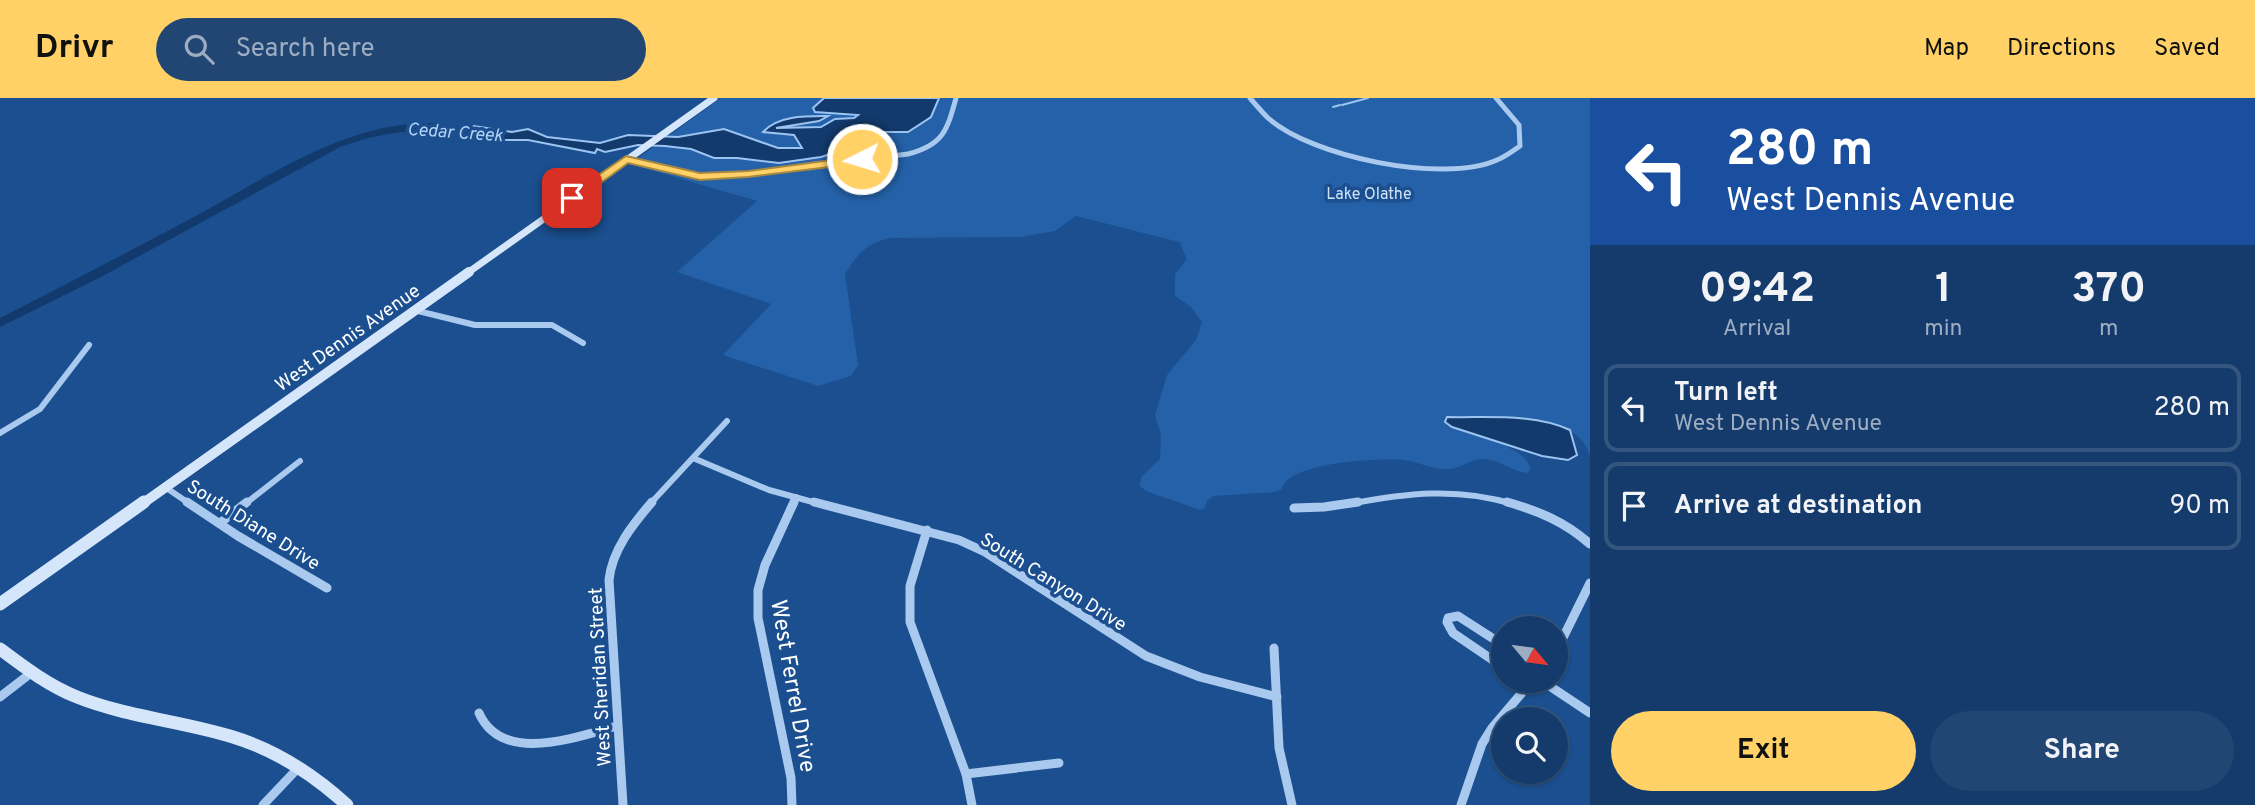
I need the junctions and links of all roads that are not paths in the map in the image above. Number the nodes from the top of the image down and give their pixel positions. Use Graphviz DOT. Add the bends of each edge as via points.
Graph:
graph roads {
  1 [pos="714,98"];
  2 [pos="956,98"];
  3 [pos="1251,98"];
  4 [pos="1496,98"];
  5 [pos="630,157"];
  6 [pos="414,310"];
  7 [pos="583,343"];
  8 [pos="89,345"];
  9 [pos="726,421"];
  10 [pos="0,433"];
  11 [pos="693,458"];
  12 [pos="300,461"];
  13 [pos="165,487"];
  14 [pos="796,497"];
  15 [pos="1294,508"];
  16 [pos="220,523"];
  17 [pos="928,530"];
  18 [pos="1590,544"];
  19 [pos="1590,583"];
  20 [pos="327,588"];
  21 [pos="0,604"];
  22 [pos="1568,628"];
  23 [pos="1491,637"];
  24 [pos="1274,648"];
  25 [pos="0,649"];
  26 [pos="1491,659"];
  27 [pos="31,673"];
  28 [pos="1520,693"];
  29 [pos="1560,693"];
  30 [pos="1277,696"];
  31 [pos="0,697"];
  32 [pos="479,713"];
  33 [pos="1590,713"];
  34 [pos="617,726"];
  35 [pos="1059,763"];
  36 [pos="299,766"];
  37 [pos="966,774"];
  38 [pos="263,805"];
  39 [pos="347,805"];
  40 [pos="623,805"];
  41 [pos="792,805"];
  42 [pos="972,805"];
  43 [pos="1292,805"];
  44 [pos="1461,805"];
  1 -- 5 [label="street, West Dennis Avenue"];
  2 -- 5 [label="street" via="939,142 894,156 714,178"];
  3 -- 4 [label="street" via="1270,120 1323,147 1385,163 1438,168 1490,162 1520,146 1517,122"];
  5 -- 6 [label="street, West Dennis Avenue"];
  6 -- 7 [label="street" via="475,325 552,325"];
  6 -- 13 [label="street, West Dennis Avenue"];
  8 -- 10 [label="street" via="40,409"];
  9 -- 11 [label="street, West Sheridan Street"];
  11 -- 14 [label="street, South Canyon Drive"];
  11 -- 34 [label="street, West Sheridan Street" via="639,519 613,561 609,602"];
  12 -- 16 [label="street"];
  13 -- 16 [label="street, South Diane Drive"];
  13 -- 21 [label="street, West Dennis Avenue"];
  14 -- 17 [label="street, South Canyon Drive"];
  14 -- 41 [label="street, West Ferrel Drive" via="758,590 758,618 791,778"];
  15 -- 18 [label="street" via="1336,507 1409,493 1468,494 1537,512 1581,533"];
  16 -- 20 [label="street, South Diane Drive"];
  17 -- 30 [label="street, South Canyon Drive" via="985,552 1146,656 1200,677"];
  17 -- 37 [label="street" via="910,586 910,622"];
  19 -- 22 [label="street"];
  23 -- 26 [label="street" via="1458,616 1448,618 1453,632"];
  24 -- 30 [label="street"];
  25 -- 27 [label="street"];
  27 -- 31 [label="street"];
  27 -- 36 [label="street" via="75,696 234,737"];
  28 -- 44 [label="street" via="1482,744"];
  29 -- 33 [label="street"];
  30 -- 43 [label="street" via="1283,773"];
  32 -- 34 [label="street" via="487,728 505,739 530,743"];
  34 -- 40 [label="street, West Sheridan Street"];
  35 -- 37 [label="street"];
  36 -- 38 [label="street"];
  36 -- 39 [label="street"];
  37 -- 42 [label="street"];
}
